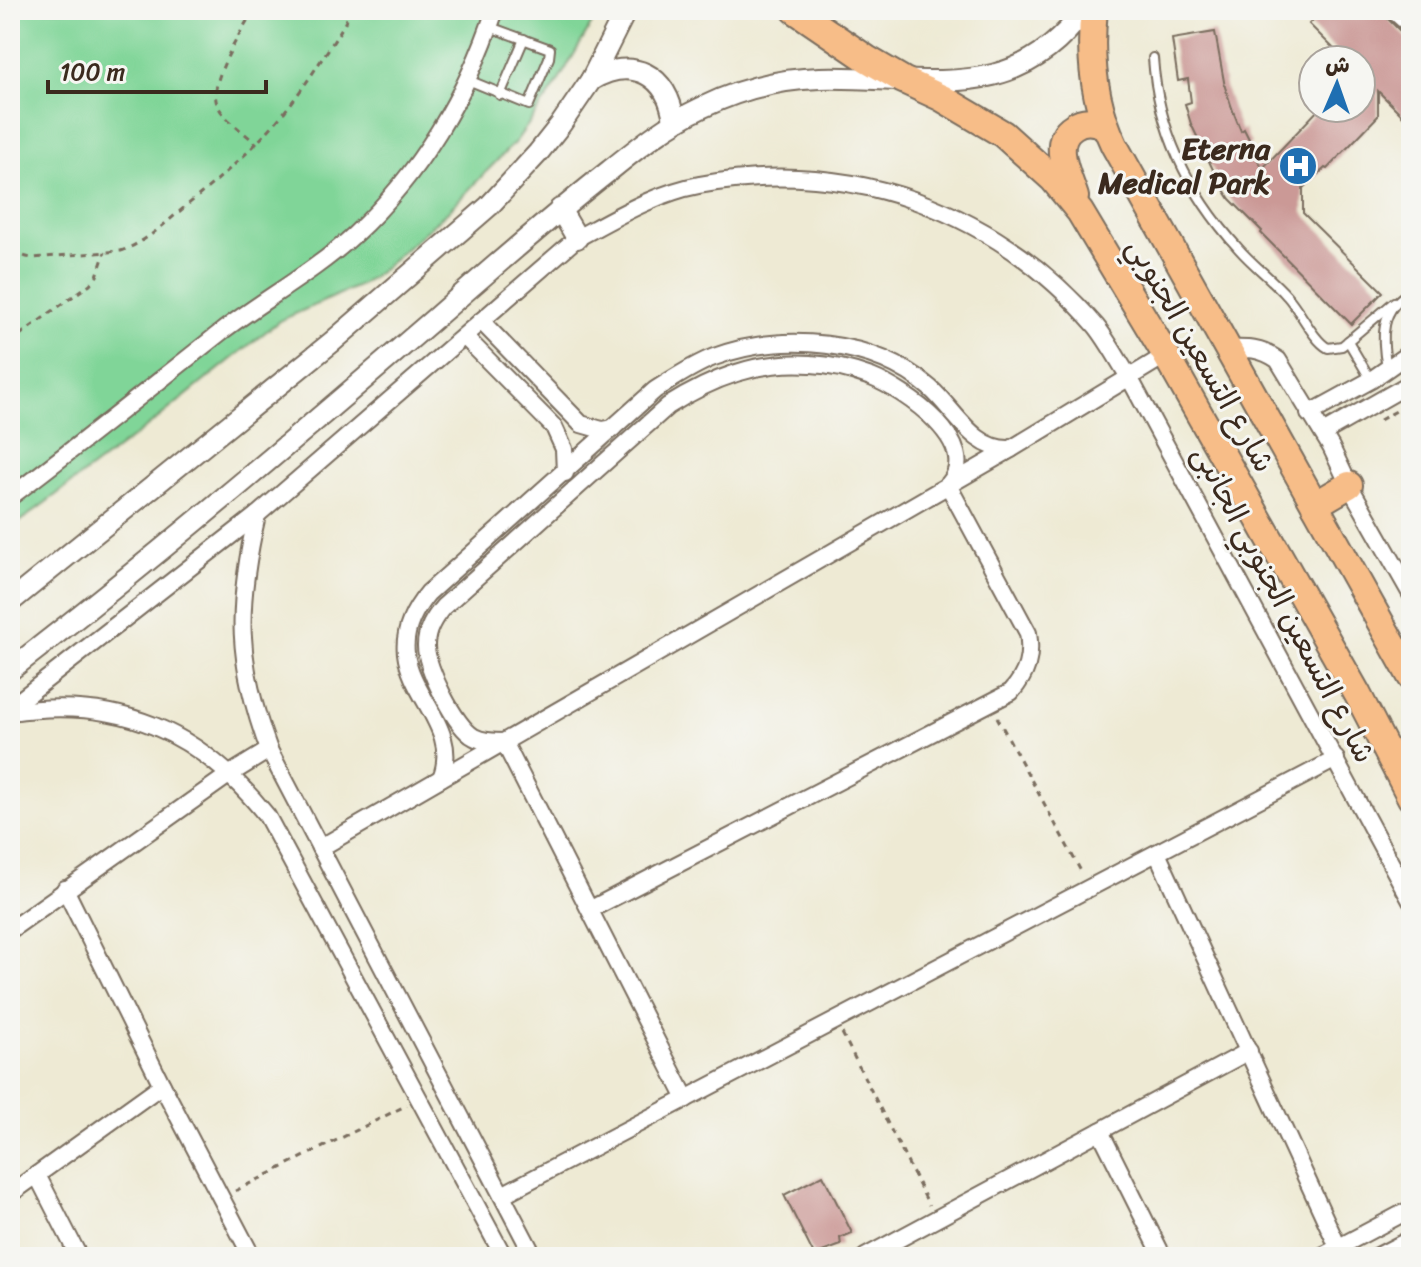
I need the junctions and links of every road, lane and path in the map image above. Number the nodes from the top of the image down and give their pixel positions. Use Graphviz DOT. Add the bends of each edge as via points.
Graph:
graph roads {
  1 [pos="253,10"];
  2 [pos="351,10"];
  3 [pos="495,10"];
  4 [pos="626,10"];
  5 [pos="795,10"];
  6 [pos="1084,10"];
  7 [pos="1094,10"];
  8 [pos="1393,10"];
  9 [pos="1411,26"];
  10 [pos="490,27"];
  11 [pos="524,39"];
  12 [pos="1153,58"];
  13 [pos="468,80"];
  14 [pos="591,80"];
  15 [pos="903,80"];
  16 [pos="500,95"];
  17 [pos="674,121"];
  18 [pos="1105,126"];
  19 [pos="258,145"];
  20 [pos="560,209"];
  21 [pos="1080,212"];
  22 [pos="10,238"];
  23 [pos="577,238"];
  24 [pos="105,252"];
  25 [pos="1411,292"];
  26 [pos="1394,302"];
  27 [pos="481,321"];
  28 [pos="465,337"];
  29 [pos="1348,341"];
  30 [pos="10,342"];
  31 [pos="1227,349"];
  32 [pos="1166,355"];
  33 [pos="1410,355"];
  34 [pos="1387,369"];
  35 [pos="1129,377"];
  36 [pos="1371,380"];
  37 [pos="1411,383"];
  38 [pos="1309,414"];
  39 [pos="613,428"];
  40 [pos="1323,433"];
  41 [pos="1011,449"];
  42 [pos="565,473"];
  43 [pos="948,485"];
  44 [pos="1349,485"];
  45 [pos="10,497"];
  46 [pos="1315,505"];
  47 [pos="257,515"];
  48 [pos="1411,594"];
  49 [pos="10,602"];
  50 [pos="10,670"];
  51 [pos="1411,677"];
  52 [pos="989,703"];
  53 [pos="10,710"];
  54 [pos="504,742"];
  55 [pos="269,750"];
  56 [pos="1336,759"];
  57 [pos="230,774"];
  58 [pos="441,778"];
  59 [pos="1411,798"];
  60 [pos="320,848"];
  61 [pos="1157,853"];
  62 [pos="1089,888"];
  63 [pos="65,889"];
  64 [pos="1411,901"];
  65 [pos="591,909"];
  66 [pos="10,930"];
  67 [pos="836,1020"];
  68 [pos="1249,1051"];
  69 [pos="162,1085"];
  70 [pos="419,1099"];
  71 [pos="686,1099"];
  72 [pos="466,1125"];
  73 [pos="1100,1131"];
  74 [pos="441,1138"];
  75 [pos="37,1175"];
  76 [pos="10,1194"];
  77 [pos="502,1195"];
  78 [pos="221,1198"];
  79 [pos="1411,1209"];
  80 [pos="936,1219"];
  81 [pos="1411,1239"];
  82 [pos="1338,1247"];
  83 [pos="1383,1256"];
  84 [pos="79,1257"];
  85 [pos="252,1257"];
  86 [pos="504,1257"];
  87 [pos="534,1257"];
  88 [pos="865,1257"];
  89 [pos="1163,1257"];
  90 [pos="1320,1257"];
  1 -- 19 [label="path" via="216,89 217,103 227,117"];
  2 -- 19 [label="path" via="288,110"];
  3 -- 10 [label="street"];
  4 -- 14 [label="street"];
  5 -- 15 [label="main road, شارع التسعين الجنوبي"];
  6 -- 15 [label="street" via="1054,45 1009,71 958,82"];
  7 -- 18 [label="main road, شارع التسعين الجنوبي" via="1093,55"];
  8 -- 9 [label="street"];
  10 -- 11 [label="lane"];
  10 -- 13 [label="street"];
  11 -- 16 [label="lane"];
  11 -- 16 [label="lane" via="551,50 530,104"];
  12 -- 29 [label="lane" via="1170,142 1210,214 1287,296 1320,343 1333,349"];
  13 -- 16 [label="lane"];
  13 -- 45 [label="street" via="419,160 355,234"];
  14 -- 17 [label="street" via="622,68 642,72 666,92"];
  14 -- 49 [label="street" via="538,153 471,222 332,342"];
  15 -- 17 [label="street" via="817,78 771,84 728,96"];
  15 -- 21 [label="main road, شارع التسعين الجنوبي" via="1003,134"];
  17 -- 20 [label="street"];
  18 -- 21 [label="main road" via="1090,121 1064,135 1062,157"];
  18 -- 31 [label="main road, شارع التسعين الجنوبي"];
  19 -- 24 [label="path" via="160,230 134,246"];
  20 -- 23 [label="street"];
  20 -- 50 [label="street" via="358,384"];
  21 -- 32 [label="main road, شارع التسعين الجنوبي"];
  22 -- 24 [label="path" via="22,256"];
  23 -- 27 [label="street, شارع التسعين الجنوبي الجانبى"];
  23 -- 35 [label="street, شارع التسعين الجنوبي الجانبى" via="632,208 697,186 771,176 845,181 918,199 985,231 1046,274 1097,328"];
  24 -- 30 [label="path" via="90,284"];
  25 -- 26 [label="lane"];
  26 -- 29 [label="lane"];
  26 -- 34 [label="lane" via="1384,337"];
  27 -- 28 [label="street, شارع التسعين الجنوبي الجانبى"];
  27 -- 39 [label="street" via="572,417 591,429"];
  28 -- 42 [label="street" via="554,427 564,449"];
  28 -- 47 [label="street, شارع التسعين الجنوبي الجانبى"];
  29 -- 36 [label="lane"];
  31 -- 38 [label="street" via="1256,348 1278,360"];
  31 -- 46 [label="main road, شارع التسعين الجنوبي"];
  32 -- 35 [label="street"];
  32 -- 59 [label="main road, شارع التسعين الجنوبي"];
  33 -- 34 [label="street"];
  34 -- 36 [label="street"];
  35 -- 41 [label="street"];
  35 -- 56 [label="street, شارع التسعين الجنوبي الجانبى"];
  36 -- 38 [label="street"];
  37 -- 40 [label="street"];
  38 -- 40 [label="street"];
  39 -- 41 [label="street" via="655,390 714,357 757,346 814,343 879,358 910,373 981,442"];
  39 -- 42 [label="street"];
  40 -- 44 [label="street"];
  41 -- 43 [label="street"];
  42 -- 58 [label="street" via="428,593 409,624 407,662 445,740"];
  43 -- 52 [label="street" via="1028,633 1026,671 1011,692"];
  43 -- 54 [label="street"];
  43 -- 54 [label="street" via="959,463 955,447 916,403 872,378 842,368 781,364 736,372 693,390 668,406 434,618 427,657 456,718 476,738"];
  44 -- 46 [label="main road"];
  44 -- 48 [label="street"];
  46 -- 51 [label="main road, شارع التسعين الجنوبي"];
  47 -- 53 [label="street, شارع التسعين الجنوبي الجانبى"];
  47 -- 55 [label="street" via="241,599 241,635 253,707"];
  52 -- 62 [label="path"];
  52 -- 65 [label="street"];
  53 -- 57 [label="street" via="68,707 131,717 190,742"];
  54 -- 58 [label="street"];
  54 -- 65 [label="street"];
  55 -- 57 [label="street"];
  55 -- 60 [label="street"];
  56 -- 61 [label="street"];
  56 -- 64 [label="street, شارع التسعين الجنوبي الجانبى"];
  57 -- 63 [label="street"];
  57 -- 70 [label="street" via="267,816"];
  58 -- 60 [label="street"];
  60 -- 72 [label="street"];
  61 -- 62 [label="street"];
  61 -- 68 [label="street"];
  62 -- 67 [label="street"];
  63 -- 66 [label="street"];
  63 -- 69 [label="street"];
  65 -- 71 [label="street"];
  67 -- 71 [label="street"];
  67 -- 80 [label="path"];
  68 -- 73 [label="street"];
  68 -- 82 [label="street"];
  69 -- 75 [label="street"];
  69 -- 78 [label="street"];
  70 -- 74 [label="street"];
  70 -- 78 [label="path"];
  71 -- 77 [label="street"];
  72 -- 74 [label="street"];
  72 -- 77 [label="street"];
  73 -- 80 [label="street"];
  73 -- 89 [label="street"];
  74 -- 86 [label="street"];
  75 -- 76 [label="street"];
  75 -- 84 [label="street"];
  77 -- 87 [label="street"];
  78 -- 85 [label="street"];
  79 -- 82 [label="street"];
  80 -- 88 [label="street"];
  81 -- 83 [label="street"];
  82 -- 90 [label="street"];
}
